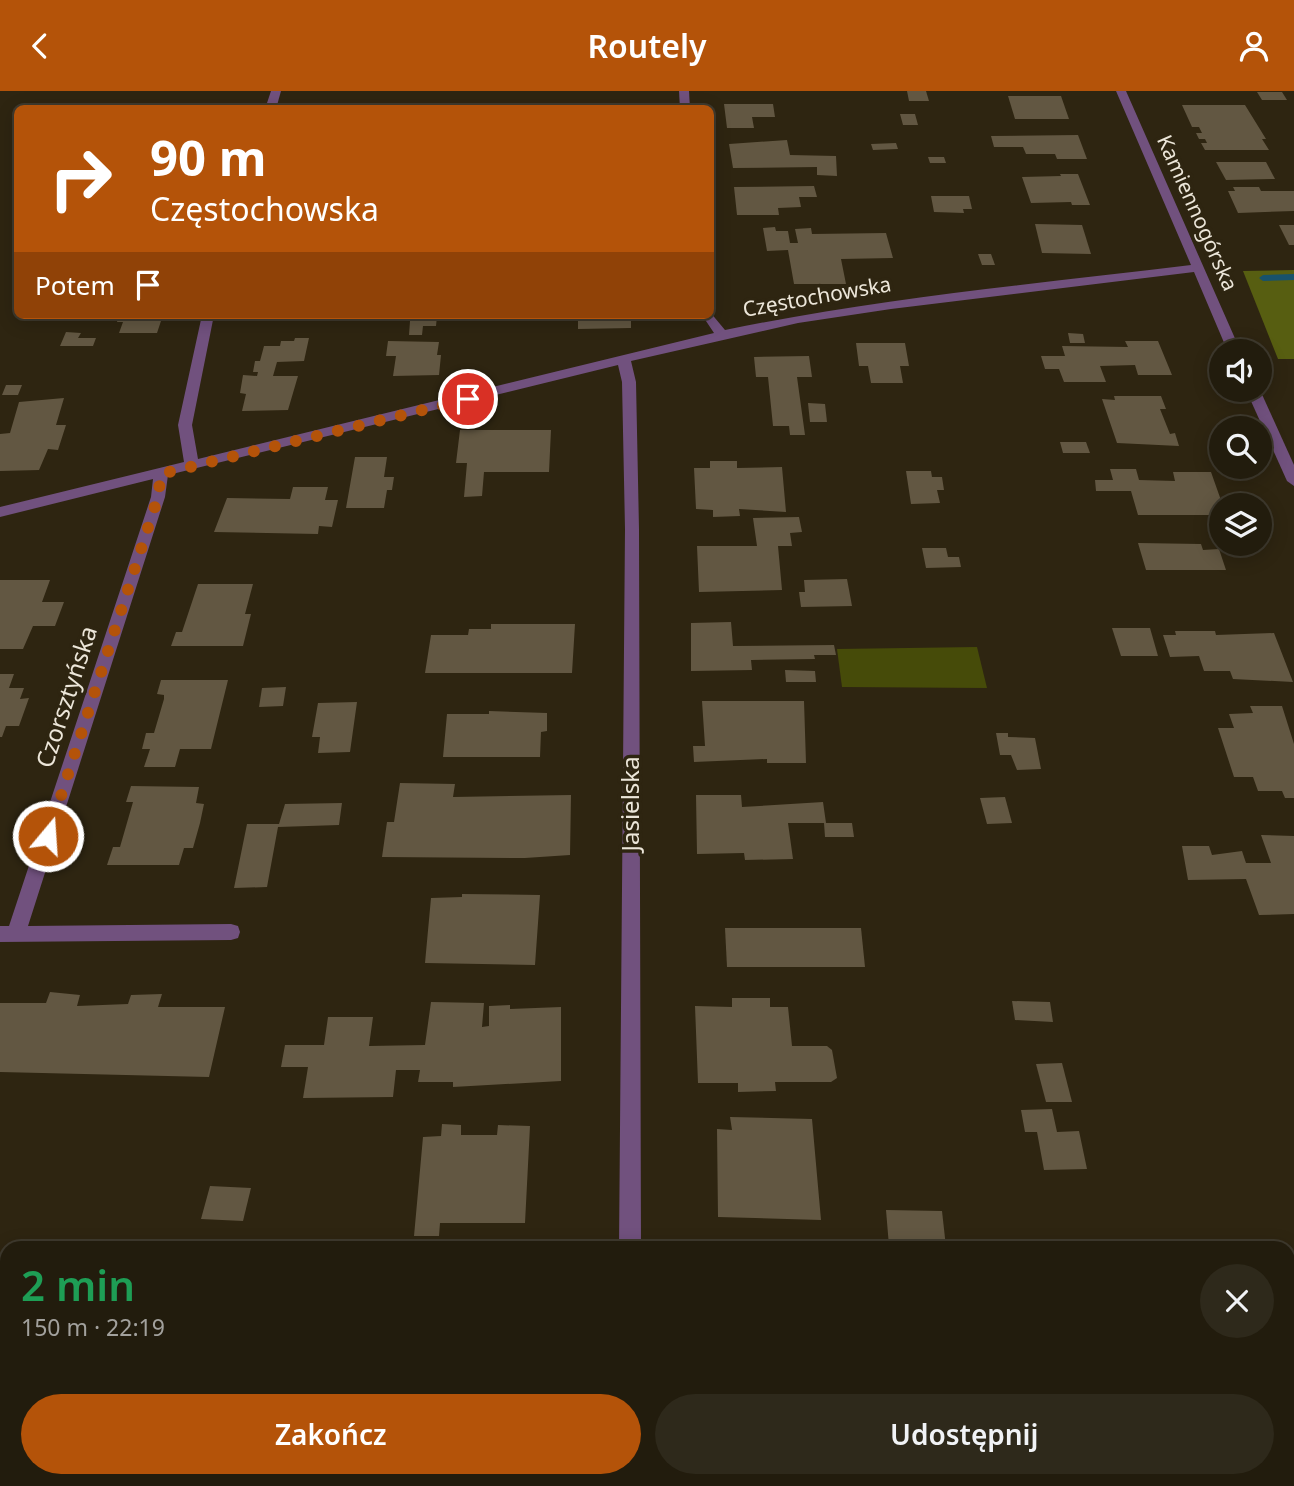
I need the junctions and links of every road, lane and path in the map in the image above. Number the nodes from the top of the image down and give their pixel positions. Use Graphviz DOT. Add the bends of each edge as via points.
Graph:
graph roads {
  1 [pos="1121,91"];
  2 [pos="1199,268"];
  3 [pos="207,319"];
  4 [pos="711,319"];
  5 [pos="722,335"];
  6 [pos="1229,339"];
  7 [pos="624,361"];
  8 [pos="1258,402"];
  9 [pos="192,466"];
  10 [pos="161,474"];
  11 [pos="1294,481"];
  12 [pos="0,512"];
  13 [pos="231,932"];
  14 [pos="8,934"];
  15 [pos="630,1241"];
  1 -- 2 [label="street, Kamiennogórska"];
  2 -- 5 [label="street, Częstochowska" via="891,305"];
  2 -- 6 [label="street, Kamiennogórska"];
  3 -- 9 [label="street" via="185,425"];
  4 -- 5 [label="street"];
  5 -- 7 [label="street, Częstochowska"];
  7 -- 9 [label="street, Częstochowska"];
  7 -- 15 [label="street, Jasielska" via="629,382 632,529"];
  8 -- 11 [label="street"];
  9 -- 10 [label="street, Częstochowska"];
  10 -- 12 [label="street, Częstochowska"];
  10 -- 14 [label="street, Czorsztyńska" via="158,497"];
  13 -- 14 [label="street, Czorsztyńska"];
}
